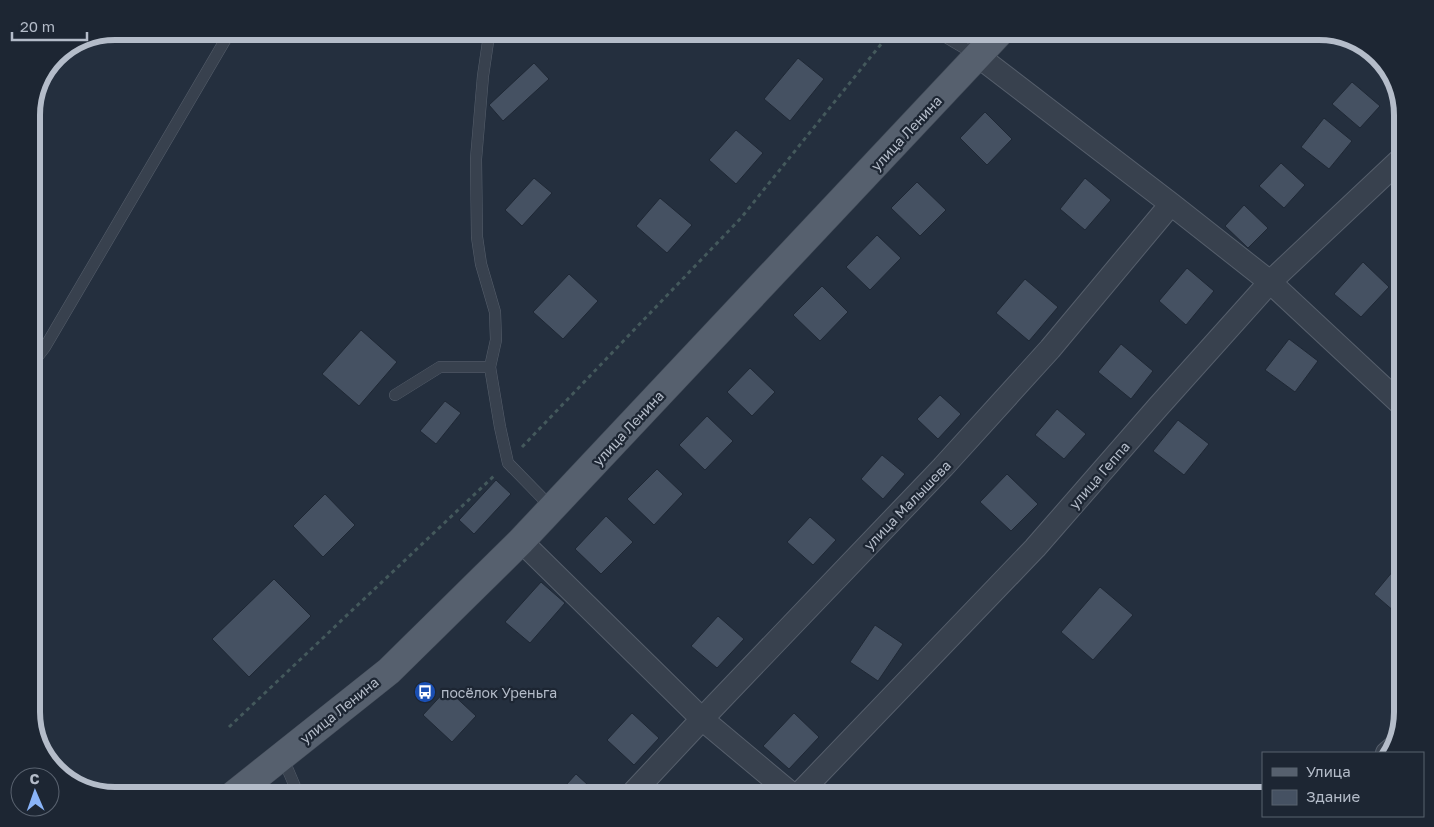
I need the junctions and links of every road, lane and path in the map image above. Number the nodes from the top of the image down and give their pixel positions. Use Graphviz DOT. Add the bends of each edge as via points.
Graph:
graph roads {
  1 [pos="225,40"];
  2 [pos="488,40"];
  3 [pos="884,40"];
  4 [pos="951,40"];
  5 [pos="993,40"];
  6 [pos="978,56"];
  7 [pos="1394,165"];
  8 [pos="1171,204"];
  9 [pos="1270,282"];
  10 [pos="40,353"];
  11 [pos="490,367"];
  12 [pos="395,395"];
  13 [pos="1394,398"];
  14 [pos="508,463"];
  15 [pos="552,508"];
  16 [pos="521,541"];
  17 [pos="702,719"];
  18 [pos="229,727"];
  19 [pos="282,756"];
  20 [pos="243,787"];
  21 [pos="295,787"];
  22 [pos="638,787"];
  23 [pos="783,787"];
  24 [pos="806,787"];
  1 -- 10 [label="lane"];
  2 -- 11 [label="lane" via="476,159 481,264 495,312 496,340"];
  3 -- 14 [label="path" via="741,218"];
  4 -- 6 [label="lane"];
  5 -- 6 [label="main road, улица Ленина"];
  6 -- 8 [label="street"];
  6 -- 15 [label="main road, улица Ленина"];
  7 -- 9 [label="street, улица Геппа"];
  8 -- 9 [label="street"];
  8 -- 17 [label="street, улица Малышева" via="1050,348 943,467"];
  9 -- 13 [label="street"];
  9 -- 24 [label="street, улица Геппа" via="1035,548"];
  11 -- 12 [label="lane" via="440,367"];
  11 -- 14 [label="lane"];
  14 -- 15 [label="lane"];
  14 -- 18 [label="path"];
  15 -- 16 [label="main road, улица Ленина"];
  16 -- 17 [label="street"];
  16 -- 19 [label="main road, улица Ленина" via="389,671"];
  17 -- 22 [label="street, улица Малышева"];
  17 -- 23 [label="street"];
  19 -- 20 [label="main road, улица Ленина"];
  19 -- 21 [label="lane"];
}
